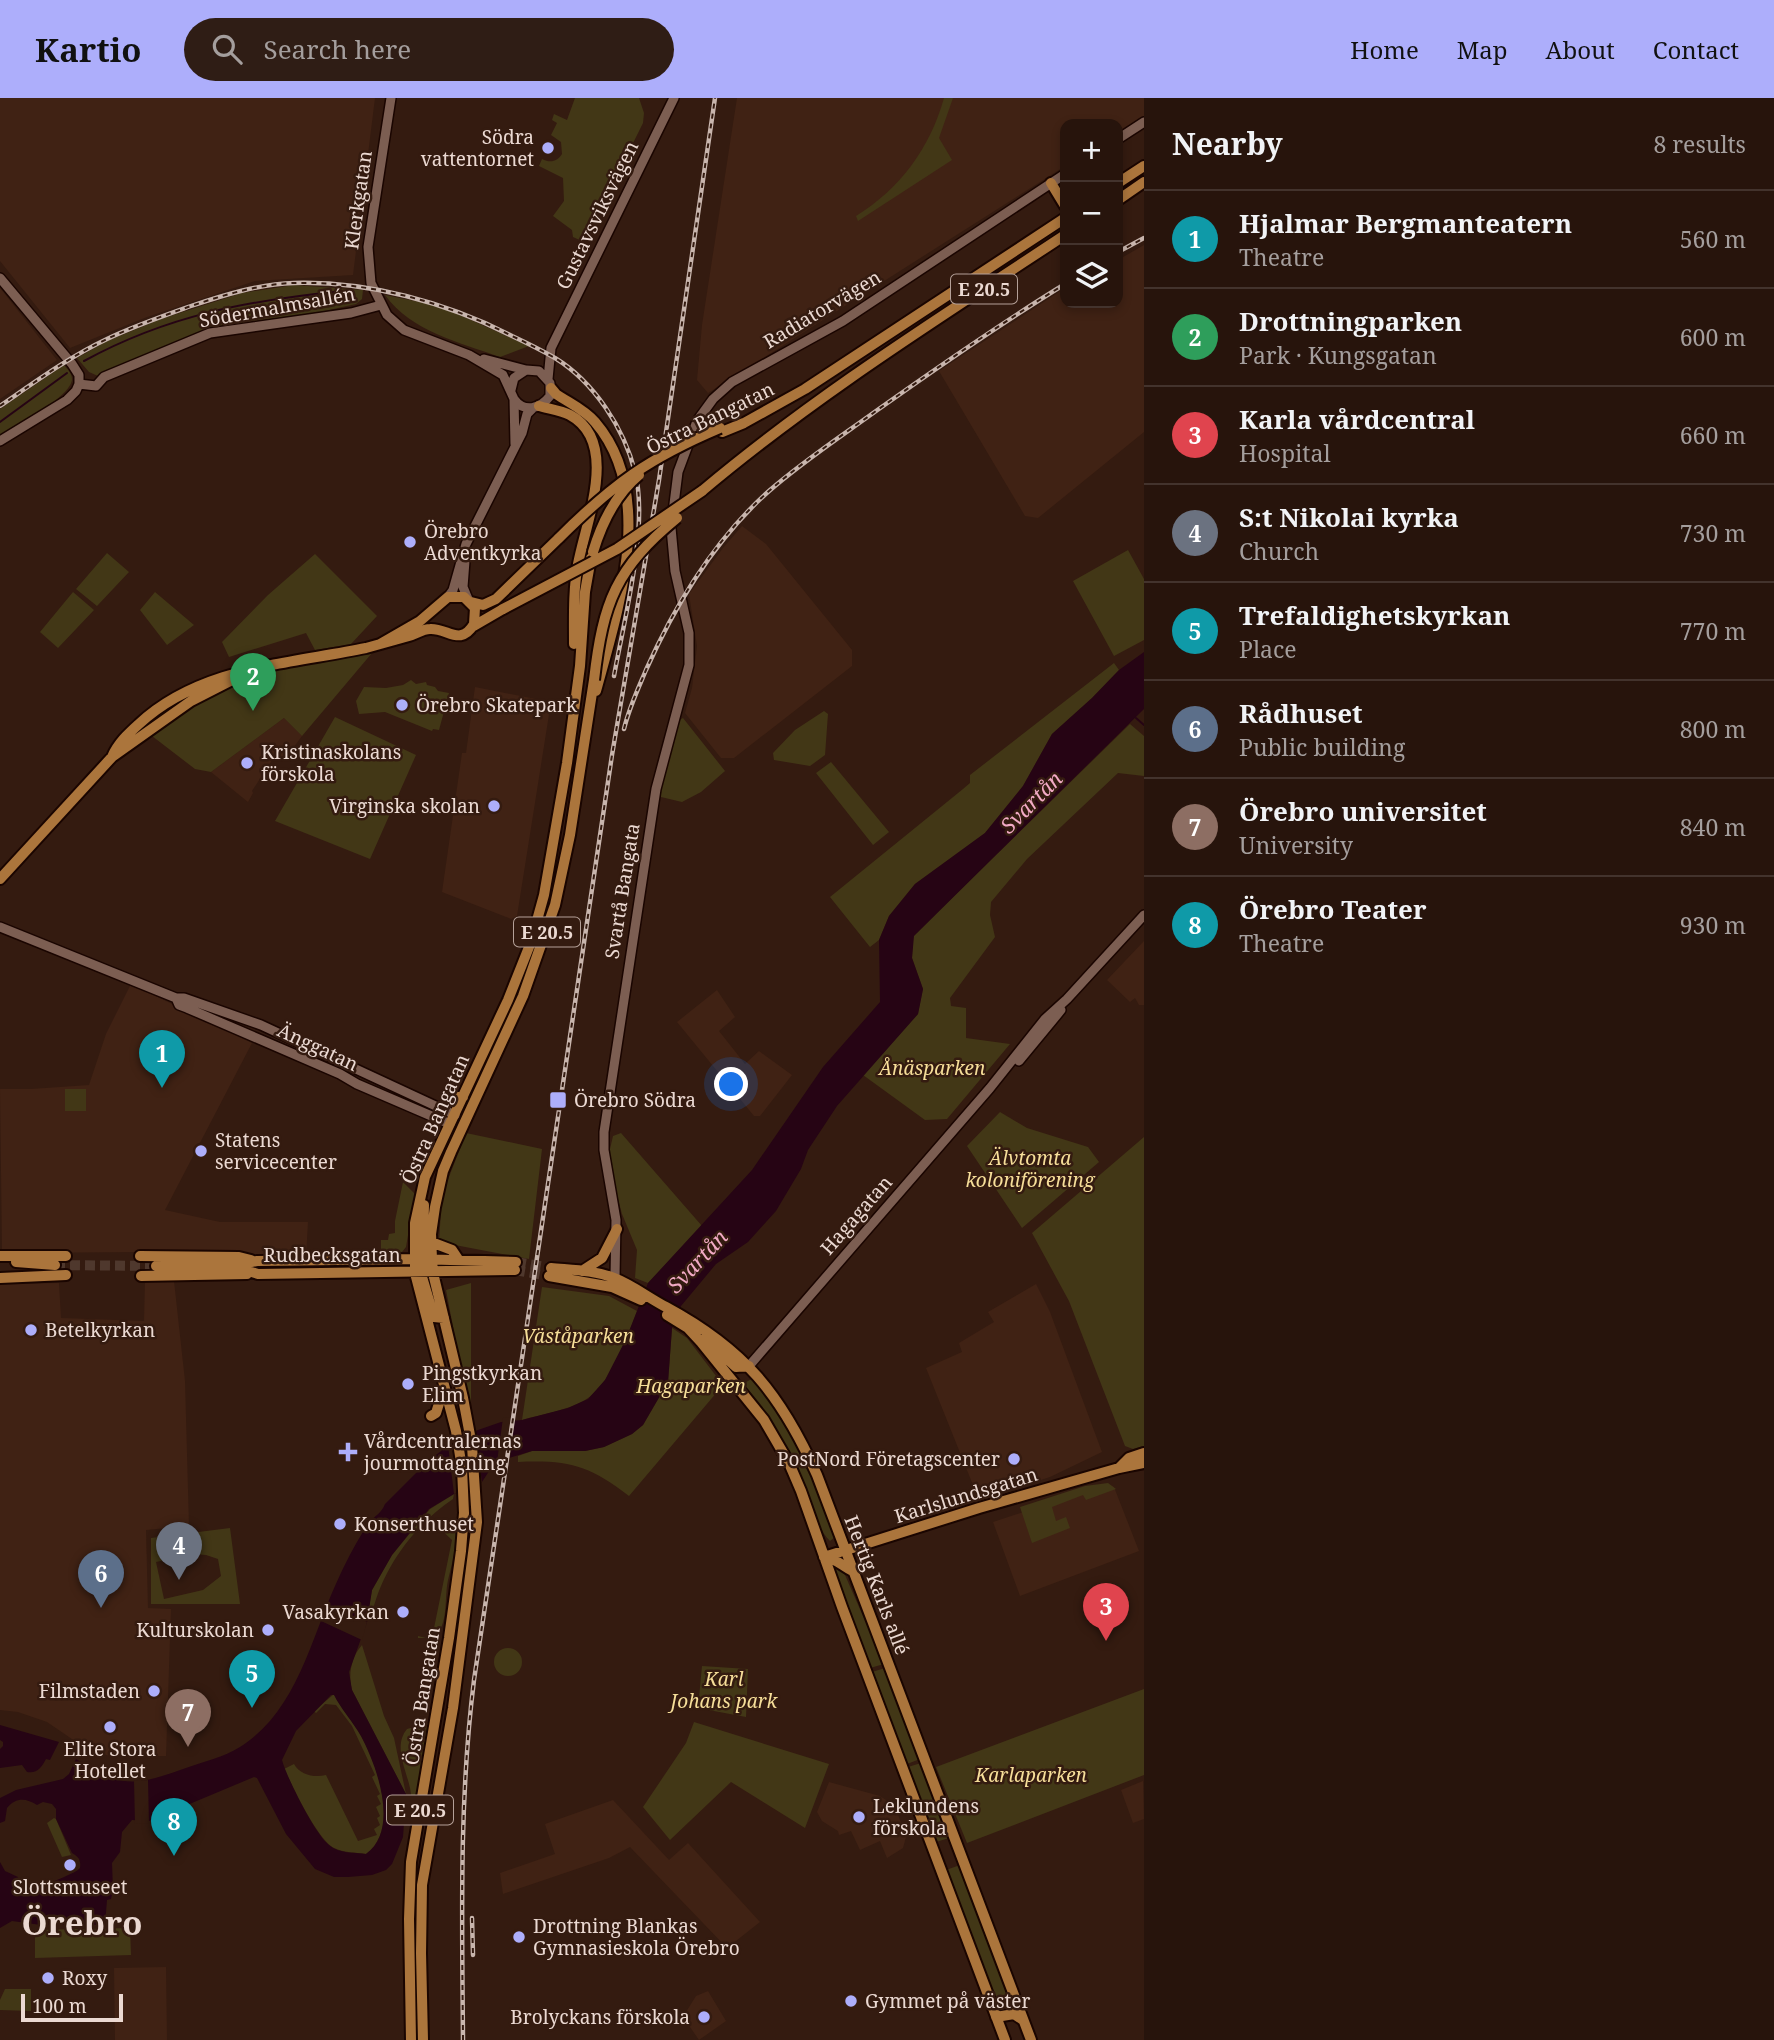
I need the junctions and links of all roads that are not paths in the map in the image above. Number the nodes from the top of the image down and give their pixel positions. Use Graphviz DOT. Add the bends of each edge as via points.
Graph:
graph roads {
  1 [pos="391,98"];
  2 [pos="674,98"];
  3 [pos="1144,122"];
  4 [pos="1123,136"];
  5 [pos="1144,166"];
  6 [pos="1060,177"];
  7 [pos="1120,182"];
  8 [pos="1144,182"];
  9 [pos="1051,183"];
  10 [pos="1060,197"];
  11 [pos="1123,197"];
  12 [pos="1060,221"];
  13 [pos="1060,238"];
  14 [pos="0,278"];
  15 [pos="381,305"];
  16 [pos="551,348"];
  17 [pos="468,355"];
  18 [pos="528,370"];
  19 [pos="79,384"];
  20 [pos="550,384"];
  21 [pos="512,396"];
  22 [pos="536,407"];
  23 [pos="721,430"];
  24 [pos="0,441"];
  25 [pos="515,444"];
  26 [pos="702,491"];
  27 [pos="671,528"];
  28 [pos="461,572"];
  29 [pos="451,593"];
  30 [pos="467,598"];
  31 [pos="439,605"];
  32 [pos="472,627"];
  33 [pos="444,632"];
  34 [pos="380,644"];
  35 [pos="576,686"];
  36 [pos="585,730"];
  37 [pos="0,879"];
  38 [pos="1144,915"];
  39 [pos="0,927"];
  40 [pos="176,998"];
  41 [pos="463,1097"];
  42 [pos="441,1108"];
  43 [pos="452,1120"];
  44 [pos="463,1126"];
  45 [pos="617,1228"];
  46 [pos="431,1242"];
  47 [pos="0,1256"];
  48 [pos="66,1256"];
  49 [pos="140,1256"];
  50 [pos="458,1259"];
  51 [pos="257,1261"];
  52 [pos="310,1261"];
  53 [pos="491,1261"];
  54 [pos="0,1263"];
  55 [pos="43,1265"];
  56 [pos="55,1265"];
  57 [pos="423,1265"];
  58 [pos="156,1266"];
  59 [pos="231,1266"];
  60 [pos="582,1271"];
  61 [pos="0,1272"];
  62 [pos="452,1272"];
  63 [pos="258,1274"];
  64 [pos="311,1274"];
  65 [pos="368,1274"];
  66 [pos="66,1275"];
  67 [pos="141,1276"];
  68 [pos="0,1278"];
  69 [pos="611,1282"];
  70 [pos="418,1290"];
  71 [pos="678,1317"];
  72 [pos="444,1318"];
  73 [pos="696,1336"];
  74 [pos="749,1366"];
  75 [pos="734,1382"];
  76 [pos="446,1392"];
  77 [pos="466,1413"];
  78 [pos="431,1416"];
  79 [pos="453,1416"];
  80 [pos="1144,1453"];
  81 [pos="1144,1463"];
  82 [pos="1119,1468"];
  83 [pos="818,1542"];
  84 [pos="845,1550"];
  85 [pos="824,1557"];
  86 [pos="853,1571"];
  87 [pos="447,1650"];
  88 [pos="460,1653"];
  89 [pos="415,1966"];
  90 [pos="996,2017"];
  91 [pos="1023,2020"];
  92 [pos="411,2040"];
  93 [pos="423,2040"];
  94 [pos="1005,2040"];
  95 [pos="1031,2040"];
  1 -- 15 [label="street, Klerkgatan" via="367,259"];
  2 -- 16 [label="street, Gustavsviksvägen"];
  3 -- 4 [label="street"];
  5 -- 7 [label="main road"];
  6 -- 9 [label="street, Radiatorvägen"];
  8 -- 11 [label="main road"];
  9 -- 10 [label="main road"];
  9 -- 27 [label="street, Radiatorvägen" via="858,311 722,390 697,421 684,452"];
  12 -- 23 [label="main road, Östra Bangatan / E 20.5" via="818,381"];
  13 -- 26 [label="main road, E 20.5" via="827,393"];
  14 -- 19 [label="street" via="72,364"];
  15 -- 17 [label="street, Södermalmsallén" via="404,330"];
  15 -- 19 [label="street, Södermalmsallén" via="210,333 104,377 96,386"];
  16 -- 18 [label="street, Gustavsviksvägen"];
  16 -- 20 [label="street, Gustavsviksvägen"];
  17 -- 18 [label="street, Södermalmsallén"];
  17 -- 21 [label="street, Södermalmsallén" via="501,374"];
  18 -- 20 [label="street" via="540,371"];
  18 -- 21 [label="street" via="514,378"];
  19 -- 24 [label="street, Södermalmsallén" via="67,400"];
  20 -- 22 [label="street" via="550,396"];
  20 -- 36 [label="main road, E 20.5" via="556,394 593,419 605,435 626,497 628,537 622,588"];
  21 -- 22 [label="street" via="523,407"];
  21 -- 25 [label="street"];
  22 -- 25 [label="street" via="527,414"];
  22 -- 35 [label="main road, E 20.5" via="561,411 577,420 595,445 597,457 576,582"];
  23 -- 30 [label="main road, bridge" via="664,453 633,472 496,599 482,605"];
  23 -- 35 [label="main road, Östra Bangatan / E 20.5, bridge" via="637,477 610,509 593,552 585,592"];
  25 -- 28 [label="street" via="469,539"];
  26 -- 32 [label="main road, bridge" via="617,549"];
  26 -- 36 [label="main road, Östra Bangatan / E 20.5, bridge" via="634,558 620,578 604,616"];
  27 -- 45 [label="street, Svartå Bangata" via="689,633 689,666 656,789 611,1082 604,1150"];
  28 -- 29 [label="street"];
  28 -- 30 [label="street"];
  29 -- 30 [label="main road"];
  29 -- 31 [label="main road"];
  30 -- 32 [label="main road" via="476,616"];
  31 -- 33 [label="main road" via="437,621"];
  31 -- 34 [label="main road"];
  32 -- 33 [label="main road" via="459,635"];
  33 -- 34 [label="main road" via="429,629"];
  34 -- 37 [label="main road" via="252,671 191,701 112,757"];
  35 -- 41 [label="main road, Östra Bangatan / E 20.5" via="562,800 537,918 508,1000"];
  36 -- 44 [label="main road, Östra Bangatan / E 20.5" via="568,846 548,928 514,1018"];
  38 -- 74 [label="street, Hagagatan" via="1045,1019"];
  39 -- 40 [label="street, Änggatan"];
  40 -- 42 [label="street, Änggatan" via="261,1025"];
  40 -- 43 [label="street, Änggatan" via="187,1008 357,1084"];
  41 -- 42 [label="main road"];
  41 -- 43 [label="main road, Östra Bangatan / E 20.5"];
  42 -- 43 [label="street, Änggatan"];
  43 -- 44 [label="main road"];
  43 -- 57 [label="main road, Östra Bangatan / E 20.5" via="421,1193 415,1223"];
  44 -- 46 [label="main road, Östra Bangatan / E 20.5" via="439,1186"];
  45 -- 60 [label="main road" via="603,1258"];
  45 -- 69 [label="street, Svartå Bangata"];
  46 -- 50 [label="main road" via="452,1250"];
  46 -- 57 [label="main road, Östra Bangatan / E 20.5"];
  47 -- 48 [label="main road"];
  49 -- 51 [label="main road"];
  50 -- 53 [label="main road"];
  50 -- 57 [label="main road"];
  51 -- 52 [label="main road, Rudbecksgatan"];
  51 -- 59 [label="main road, Rudbecksgatan"];
  52 -- 57 [label="main road, Rudbecksgatan"];
  52 -- 64 [label="main road"];
  53 -- 57 [label="main road"];
  53 -- 62 [label="main road" via="516,1266"];
  54 -- 55 [label="main road"];
  55 -- 56 [label="main road"];
  55 -- 61 [label="main road"];
  57 -- 62 [label="main road"];
  57 -- 65 [label="main road" via="373,1267"];
  57 -- 70 [label="main road, Östra Bangatan / E 20.5"];
  57 -- 72 [label="main road, Östra Bangatan / E 20.5"];
  58 -- 59 [label="main road, Rudbecksgatan"];
  59 -- 63 [label="main road, Rudbecksgatan"];
  60 -- 69 [label="main road, Hertig Karls allé"];
  60 -- 69 [label="main road, Hertig Karls allé" via="550,1272"];
  62 -- 72 [label="main road" via="442,1287"];
  63 -- 64 [label="main road, Rudbecksgatan"];
  63 -- 67 [label="main road"];
  64 -- 65 [label="main road, Rudbecksgatan"];
  65 -- 70 [label="main road" via="407,1282"];
  66 -- 68 [label="main road"];
  69 -- 71 [label="main road, Hertig Karls allé"];
  70 -- 76 [label="main road, Östra Bangatan / E 20.5"];
  71 -- 73 [label="main road, Hertig Karls allé"];
  71 -- 74 [label="main road, Hertig Karls allé" via="717,1338"];
  72 -- 77 [label="main road, Östra Bangatan / E 20.5"];
  73 -- 74 [label="main road" via="734,1366"];
  73 -- 75 [label="main road, Hertig Karls allé"];
  74 -- 75 [label="main road"];
  74 -- 84 [label="main road, Hertig Karls allé" via="804,1446"];
  75 -- 83 [label="main road, Hertig Karls allé" via="765,1420 789,1463"];
  76 -- 77 [label="main road"];
  76 -- 78 [label="main road"];
  76 -- 79 [label="main road, Östra Bangatan / E 20.5"];
  77 -- 79 [label="main road"];
  77 -- 88 [label="main road, Östra Bangatan / E 20.5" via="476,1485 476,1539"];
  79 -- 87 [label="main road, Östra Bangatan / E 20.5" via="464,1490"];
  80 -- 82 [label="main road, Karlslundsgatan"];
  81 -- 82 [label="main road, Karlslundsgatan"];
  82 -- 84 [label="main road, Karlslundsgatan"];
  83 -- 84 [label="main road"];
  83 -- 85 [label="main road, Hertig Karls allé"];
  84 -- 85 [label="main road, Karlslundsgatan"];
  84 -- 86 [label="main road, Hertig Karls allé"];
  85 -- 86 [label="main road"];
  85 -- 90 [label="main road, Hertig Karls allé"];
  86 -- 91 [label="main road, Hertig Karls allé"];
  87 -- 88 [label="main road"];
  87 -- 89 [label="main road, Östra Bangatan / E 20.5" via="411,1862"];
  88 -- 89 [label="main road, Östra Bangatan / E 20.5" via="424,1864"];
  89 -- 92 [label="main road, Östra Bangatan / E 20.5"];
  89 -- 93 [label="main road, Östra Bangatan / E 20.5"];
  90 -- 91 [label="main road" via="1014,2014"];
  90 -- 94 [label="main road, Hertig Karls allé"];
  91 -- 95 [label="main road, Hertig Karls allé"];
}
